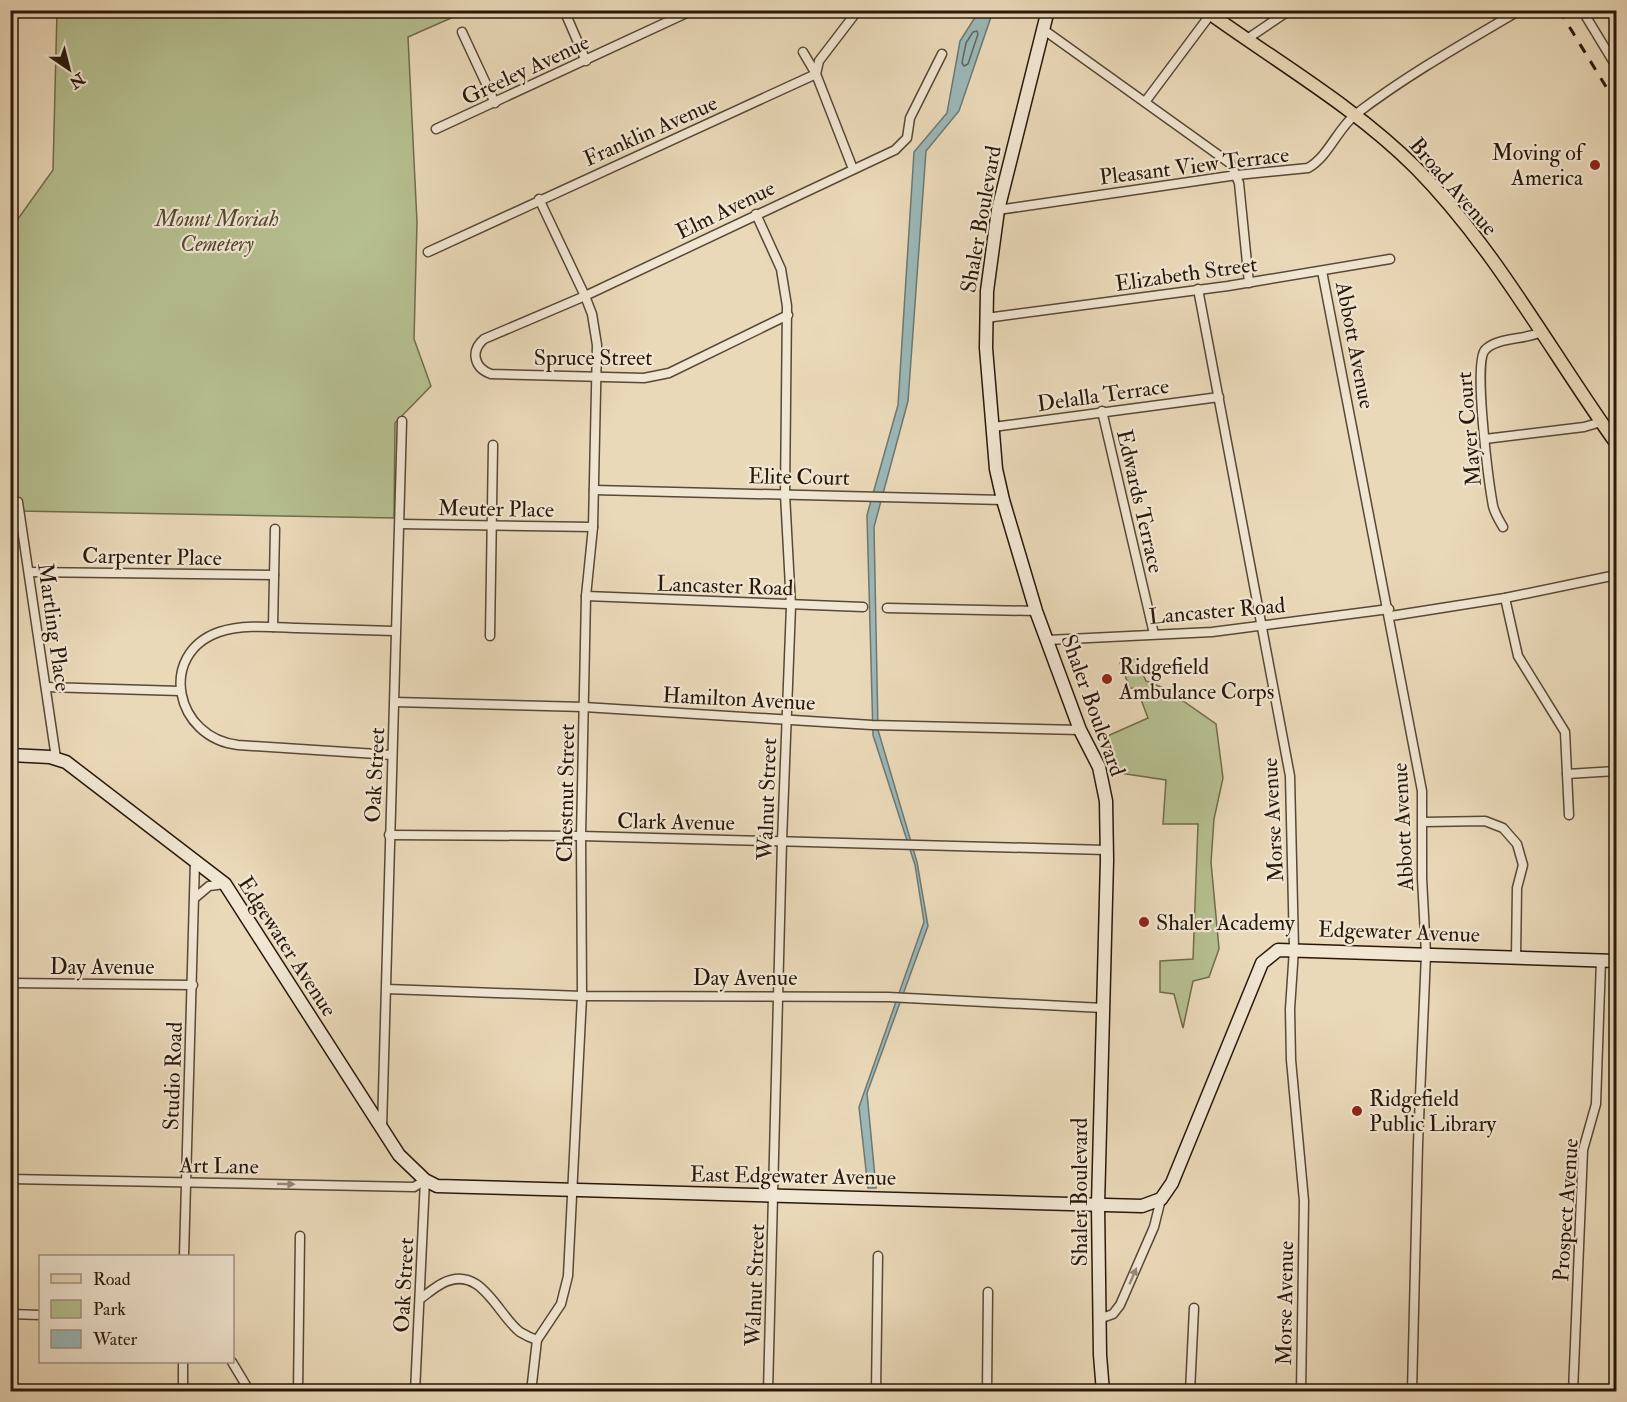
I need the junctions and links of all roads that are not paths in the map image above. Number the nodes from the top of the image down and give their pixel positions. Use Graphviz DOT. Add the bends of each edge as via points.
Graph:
graph roads {
  1 [pos="564,10"];
  2 [pos="693,10"];
  3 [pos="858,10"];
  4 [pos="1048,10"];
  5 [pos="1290,10"];
  6 [pos="1520,10"];
  7 [pos="1582,10"];
  8 [pos="1208,13"];
  9 [pos="674,15"];
  10 [pos="1044,30"];
  11 [pos="462,32"];
  12 [pos="1247,39"];
  13 [pos="803,52"];
  14 [pos="942,54"];
  15 [pos="586,61"];
  16 [pos="1617,66"];
  17 [pos="816,74"];
  18 [pos="1145,102"];
  19 [pos="495,103"];
  20 [pos="1354,116"];
  21 [pos="436,129"];
  22 [pos="853,169"];
  23 [pos="1238,175"];
  24 [pos="539,199"];
  25 [pos="998,210"];
  26 [pos="756,214"];
  27 [pos="428,252"];
  28 [pos="1390,259"];
  29 [pos="1322,271"];
  30 [pos="1249,283"];
  31 [pos="1198,290"];
  32 [pos="585,296"];
  33 [pos="788,315"];
  34 [pos="986,318"];
  35 [pos="1541,332"];
  36 [pos="476,350"];
  37 [pos="597,377"];
  38 [pos="1219,396"];
  39 [pos="1102,411"];
  40 [pos="402,421"];
  41 [pos="1601,422"];
  42 [pos="993,427"];
  43 [pos="1485,439"];
  44 [pos="1617,443"];
  45 [pos="493,445"];
  46 [pos="594,490"];
  47 [pos="785,494"];
  48 [pos="1003,500"];
  49 [pos="18,502"];
  50 [pos="400,524"];
  51 [pos="491,527"];
  52 [pos="593,527"];
  53 [pos="1503,527"];
  54 [pos="275,529"];
  55 [pos="29,572"];
  56 [pos="274,575"];
  57 [pos="1617,575"];
  58 [pos="586,597"];
  59 [pos="1506,598"];
  60 [pos="791,606"];
  61 [pos="863,607"];
  62 [pos="887,608"];
  63 [pos="1036,611"];
  64 [pos="1390,613"];
  65 [pos="1263,626"];
  66 [pos="273,627"];
  67 [pos="394,631"];
  68 [pos="1154,634"];
  69 [pos="490,636"];
  70 [pos="1048,640"];
  71 [pos="46,687"];
  72 [pos="180,691"];
  73 [pos="395,702"];
  74 [pos="584,707"];
  75 [pos="787,718"];
  76 [pos="1080,730"];
  77 [pos="10,755"];
  78 [pos="392,755"];
  79 [pos="56,758"];
  80 [pos="1617,771"];
  81 [pos="1567,774"];
  82 [pos="1569,815"];
  83 [pos="1424,822"];
  84 [pos="389,835"];
  85 [pos="581,836"];
  86 [pos="782,841"];
  87 [pos="1106,850"];
  88 [pos="195,859"];
  89 [pos="225,884"];
  90 [pos="196,897"];
  91 [pos="1294,949"];
  92 [pos="1426,954"];
  93 [pos="1516,957"];
  94 [pos="1601,960"];
  95 [pos="1617,961"];
  96 [pos="10,983"];
  97 [pos="193,985"];
  98 [pos="387,990"];
  99 [pos="778,995"];
  100 [pos="582,996"];
  101 [pos="1103,1008"];
  102 [pos="381,1130"];
  103 [pos="10,1179"];
  104 [pos="425,1180"];
  105 [pos="186,1182"];
  106 [pos="571,1191"];
  107 [pos="774,1197"];
  108 [pos="1161,1199"];
  109 [pos="1098,1205"];
  110 [pos="300,1236"];
  111 [pos="184,1255"];
  112 [pos="878,1256"];
  113 [pos="988,1292"];
  114 [pos="420,1299"];
  115 [pos="1194,1308"];
  116 [pos="10,1314"];
  117 [pos="39,1315"];
  118 [pos="1099,1319"];
  119 [pos="537,1340"];
  120 [pos="183,1363"];
  121 [pos="233,1363"];
  122 [pos="183,1392"];
  123 [pos="250,1392"];
  124 [pos="298,1392"];
  125 [pos="415,1392"];
  126 [pos="531,1392"];
  127 [pos="768,1392"];
  128 [pos="876,1392"];
  129 [pos="987,1392"];
  130 [pos="1103,1392"];
  131 [pos="1190,1392"];
  132 [pos="1300,1392"];
  133 [pos="1412,1392"];
  134 [pos="1573,1392"];
  1 -- 15 [label="street"];
  2 -- 9 [label="street, Greeley Avenue"];
  3 -- 17 [label="street" via="819,61"];
  4 -- 10 [label="street, Shaler Boulevard"];
  5 -- 12 [label="street"];
  6 -- 20 [label="street, Pleasant View Terrace" via="1403,80"];
  7 -- 16 [label="street"];
  8 -- 12 [label="main road, Broad Avenue"];
  8 -- 18 [label="street"];
  9 -- 15 [label="street, Greeley Avenue"];
  10 -- 18 [label="street"];
  10 -- 25 [label="street, Shaler Boulevard"];
  11 -- 19 [label="street"];
  12 -- 20 [label="main road, Broad Avenue"];
  13 -- 17 [label="street"];
  14 -- 22 [label="street, Elm Avenue" via="910,118 910,131 902,145"];
  15 -- 19 [label="street, Greeley Avenue"];
  17 -- 22 [label="street"];
  17 -- 24 [label="street, Franklin Avenue"];
  18 -- 23 [label="street" via="1231,164"];
  19 -- 21 [label="street, Greeley Avenue"];
  20 -- 23 [label="street, Pleasant View Terrace" via="1317,163 1308,168"];
  20 -- 35 [label="main road, Broad Avenue" via="1395,148 1436,190"];
  22 -- 26 [label="street, Elm Avenue"];
  23 -- 25 [label="street, Pleasant View Terrace"];
  23 -- 30 [label="street"];
  24 -- 27 [label="street, Franklin Avenue"];
  24 -- 32 [label="street, Chestnut Street"];
  25 -- 34 [label="street, Shaler Boulevard"];
  26 -- 32 [label="street, Elm Avenue"];
  26 -- 33 [label="street, Walnut Street" via="781,269"];
  28 -- 29 [label="street, Elizabeth Street"];
  29 -- 30 [label="street, Elizabeth Street"];
  29 -- 64 [label="street, Abbott Avenue"];
  30 -- 31 [label="street, Elizabeth Street"];
  31 -- 34 [label="street, Elizabeth Street"];
  31 -- 38 [label="street, Morse Avenue"];
  32 -- 36 [label="street, Elm Avenue" via="484,339"];
  32 -- 37 [label="street, Chestnut Street" via="597,345"];
  33 -- 37 [label="street, Spruce Street" via="669,373 644,378"];
  33 -- 47 [label="street, Walnut Street"];
  34 -- 42 [label="street, Shaler Boulevard"];
  35 -- 41 [label="main road, Broad Avenue"];
  35 -- 43 [label="street, Mayer Court" via="1493,345 1481,355"];
  36 -- 37 [label="street, Spruce Street" via="476,363 491,374"];
  37 -- 46 [label="street, Chestnut Street"];
  38 -- 39 [label="street, Delalla Terrace"];
  38 -- 65 [label="street, Morse Avenue"];
  39 -- 42 [label="street, Delalla Terrace"];
  39 -- 68 [label="street, Edwards Terrace"];
  40 -- 50 [label="street, Oak Street"];
  41 -- 43 [label="street"];
  41 -- 44 [label="main road, Broad Avenue"];
  42 -- 48 [label="street, Shaler Boulevard"];
  43 -- 53 [label="street, Mayer Court" via="1493,506"];
  45 -- 51 [label="street"];
  46 -- 47 [label="street, Elite Court"];
  46 -- 52 [label="street, Chestnut Street"];
  47 -- 48 [label="street, Elite Court"];
  47 -- 60 [label="street, Walnut Street"];
  48 -- 63 [label="street, Shaler Boulevard"];
  49 -- 55 [label="street, Martling Place"];
  50 -- 51 [label="street, Meuter Place"];
  50 -- 67 [label="street, Oak Street"];
  51 -- 52 [label="street, Meuter Place"];
  51 -- 69 [label="street"];
  52 -- 58 [label="street, Chestnut Street"];
  54 -- 56 [label="street"];
  55 -- 56 [label="street, Carpenter Place"];
  55 -- 71 [label="street, Martling Place"];
  56 -- 66 [label="street"];
  57 -- 59 [label="street, Lancaster Road"];
  58 -- 60 [label="street, Lancaster Road"];
  58 -- 74 [label="street, Chestnut Street"];
  59 -- 64 [label="street, Lancaster Road"];
  59 -- 81 [label="street" via="1516,651 1564,732"];
  60 -- 61 [label="street, Lancaster Road"];
  60 -- 75 [label="street, Walnut Street"];
  62 -- 63 [label="street"];
  63 -- 70 [label="street, Shaler Boulevard"];
  64 -- 65 [label="street, Lancaster Road"];
  64 -- 83 [label="street, Abbott Avenue" via="1418,760"];
  65 -- 68 [label="street, Lancaster Road"];
  65 -- 91 [label="street, Morse Avenue" via="1290,776"];
  66 -- 67 [label="street"];
  66 -- 72 [label="street" via="238,628 208,637 191,653"];
  67 -- 73 [label="street, Oak Street"];
  68 -- 70 [label="street, Lancaster Road"];
  70 -- 76 [label="street, Shaler Boulevard"];
  71 -- 72 [label="street"];
  71 -- 79 [label="street, Martling Place"];
  72 -- 78 [label="street" via="191,719 219,741"];
  73 -- 74 [label="street, Hamilton Avenue"];
  73 -- 78 [label="street, Oak Street"];
  74 -- 75 [label="street, Hamilton Avenue"];
  74 -- 85 [label="street, Chestnut Street"];
  75 -- 76 [label="street, Hamilton Avenue" via="875,725"];
  75 -- 86 [label="street, Walnut Street"];
  76 -- 87 [label="street, Shaler Boulevard" via="1099,767 1106,801"];
  77 -- 79 [label="street, Edgewater Avenue"];
  78 -- 84 [label="street, Oak Street"];
  79 -- 88 [label="street, Edgewater Avenue" via="75,768"];
  80 -- 81 [label="street"];
  81 -- 82 [label="street"];
  83 -- 92 [label="street, Abbott Avenue"];
  83 -- 93 [label="street" via="1485,821 1503,828 1517,844 1522,865 1517,888"];
  84 -- 85 [label="street, Clark Avenue"];
  84 -- 98 [label="street, Oak Street"];
  85 -- 86 [label="street, Clark Avenue"];
  85 -- 100 [label="street, Chestnut Street"];
  86 -- 87 [label="street, Clark Avenue"];
  86 -- 99 [label="street, Walnut Street"];
  87 -- 101 [label="street, Shaler Boulevard"];
  88 -- 89 [label="street, Edgewater Avenue"];
  88 -- 90 [label="street, Studio Road"];
  89 -- 90 [label="street" via="209,886"];
  89 -- 102 [label="street, Edgewater Avenue"];
  90 -- 97 [label="street, Studio Road"];
  91 -- 92 [label="street, Edgewater Avenue"];
  91 -- 108 [label="street, Edgewater Avenue" via="1278,950 1262,963 1172,1183"];
  91 -- 132 [label="street, Morse Avenue" via="1291,1060 1304,1201"];
  92 -- 93 [label="street, Edgewater Avenue"];
  92 -- 133 [label="street, Abbott Avenue"];
  93 -- 94 [label="street, Edgewater Avenue"];
  94 -- 95 [label="street, Edgewater Avenue"];
  94 -- 134 [label="street, Prospect Avenue" via="1596,1104 1583,1150"];
  96 -- 97 [label="street, Day Avenue"];
  97 -- 105 [label="street, Studio Road"];
  98 -- 100 [label="street, Day Avenue"];
  98 -- 102 [label="street, Oak Street"];
  99 -- 100 [label="street, Day Avenue"];
  99 -- 101 [label="street, Day Avenue"];
  99 -- 107 [label="street, Walnut Street"];
  100 -- 106 [label="street, Chestnut Street"];
  101 -- 109 [label="street, Shaler Boulevard"];
  102 -- 104 [label="street, Edgewater Avenue" via="399,1155"];
  103 -- 105 [label="street, Art Lane"];
  105 -- 104 [label="street, Art Lane, one-way" via="414,1187"];
  104 -- 106 [label="street, East Edgewater Avenue" via="437,1186"];
  104 -- 114 [label="street, Oak Street"];
  105 -- 111 [label="street, Studio Road"];
  106 -- 107 [label="street, East Edgewater Avenue"];
  106 -- 119 [label="street, Chestnut Street" via="565,1291"];
  107 -- 109 [label="street, East Edgewater Avenue"];
  107 -- 127 [label="street, Walnut Street"];
  108 -- 109 [label="street, East Edgewater Avenue" via="1142,1206"];
  118 -- 108 [label="street, one-way" via="1113,1314 1120,1305 1154,1227"];
  109 -- 118 [label="street, Shaler Boulevard"];
  110 -- 124 [label="street"];
  112 -- 128 [label="street"];
  113 -- 129 [label="street"];
  114 -- 119 [label="street" via="442,1283 468,1280 483,1289 519,1332"];
  114 -- 125 [label="street, Oak Street"];
  115 -- 131 [label="street"];
  116 -- 117 [label="street"];
  118 -- 130 [label="street, Shaler Boulevard"];
  119 -- 126 [label="street, Chestnut Street"];
  120 -- 122 [label="street"];
  121 -- 123 [label="street"];
}
